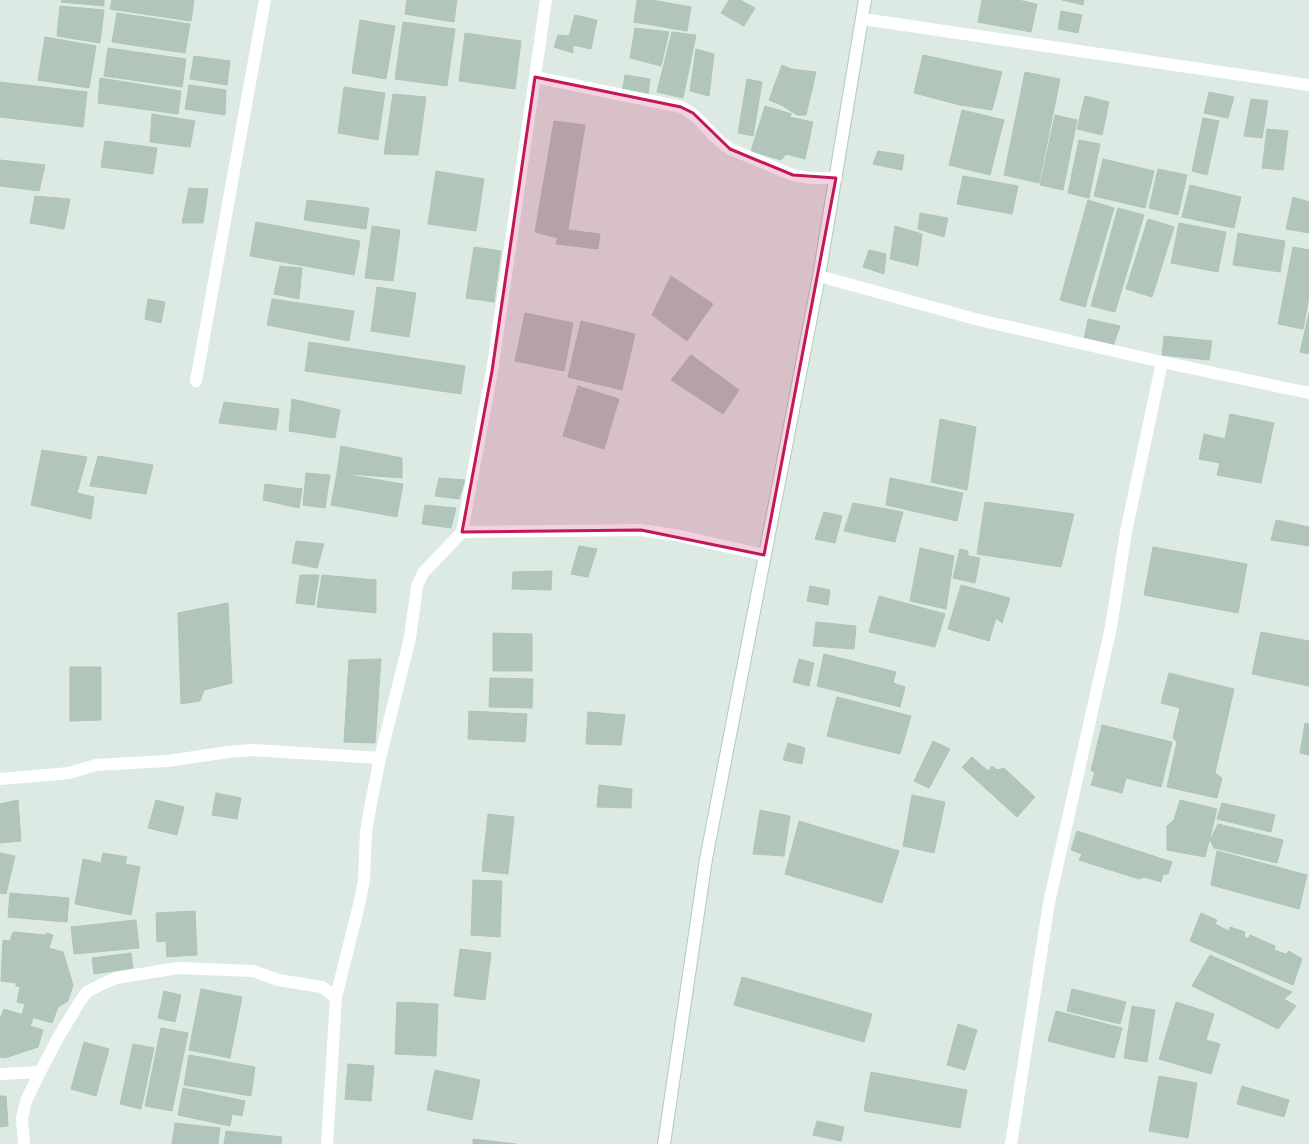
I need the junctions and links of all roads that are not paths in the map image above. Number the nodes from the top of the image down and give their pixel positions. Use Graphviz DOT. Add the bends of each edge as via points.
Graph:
graph roads {
  1 [pos="265,0"];
  2 [pos="546,0"];
  3 [pos="865,0"];
  4 [pos="863,19"];
  5 [pos="535,77"];
  6 [pos="1309,85"];
  7 [pos="836,178"];
  8 [pos="819,276"];
  9 [pos="1162,362"];
  10 [pos="196,381"];
  11 [pos="1309,393"];
  12 [pos="462,532"];
  13 [pos="764,555"];
  14 [pos="380,758"];
  15 [pos="0,780"];
  16 [pos="340,980"];
  17 [pos="322,987"];
  18 [pos="336,998"];
  19 [pos="40,1072"];
  20 [pos="0,1074"];
  21 [pos="24,1144"];
  22 [pos="326,1144"];
  23 [pos="664,1144"];
  24 [pos="1011,1144"];
  1 -- 10 [label="street"];
  2 -- 5 [label="street"];
  3 -- 4 [label="street"];
  4 -- 6 [label="street"];
  4 -- 7 [label="street"];
  5 -- 7 [label="street" via="681,107 693,113 730,149 793,175"];
  5 -- 12 [label="street" via="492,371"];
  7 -- 8 [label="street"];
  8 -- 9 [label="street" via="975,319"];
  8 -- 13 [label="street"];
  9 -- 11 [label="street"];
  9 -- 24 [label="street" via="1126,532 1111,626 1049,903"];
  12 -- 13 [label="street" via="641,530"];
  12 -- 14 [label="street" via="423,573 417,586 410,638"];
  13 -- 23 [label="street" via="706,859"];
  14 -- 15 [label="street" via="274,750 244,751 168,761 96,764 69,773"];
  14 -- 16 [label="street" via="366,832 364,880"];
  16 -- 17 [label="street"];
  16 -- 18 [label="street"];
  17 -- 18 [label="street"];
  17 -- 19 [label="street" via="278,980 253,971 178,968 116,978 87,992 58,1036"];
  18 -- 22 [label="street"];
  19 -- 20 [label="street"];
  19 -- 21 [label="street" via="26,1101 22,1118"];
}
